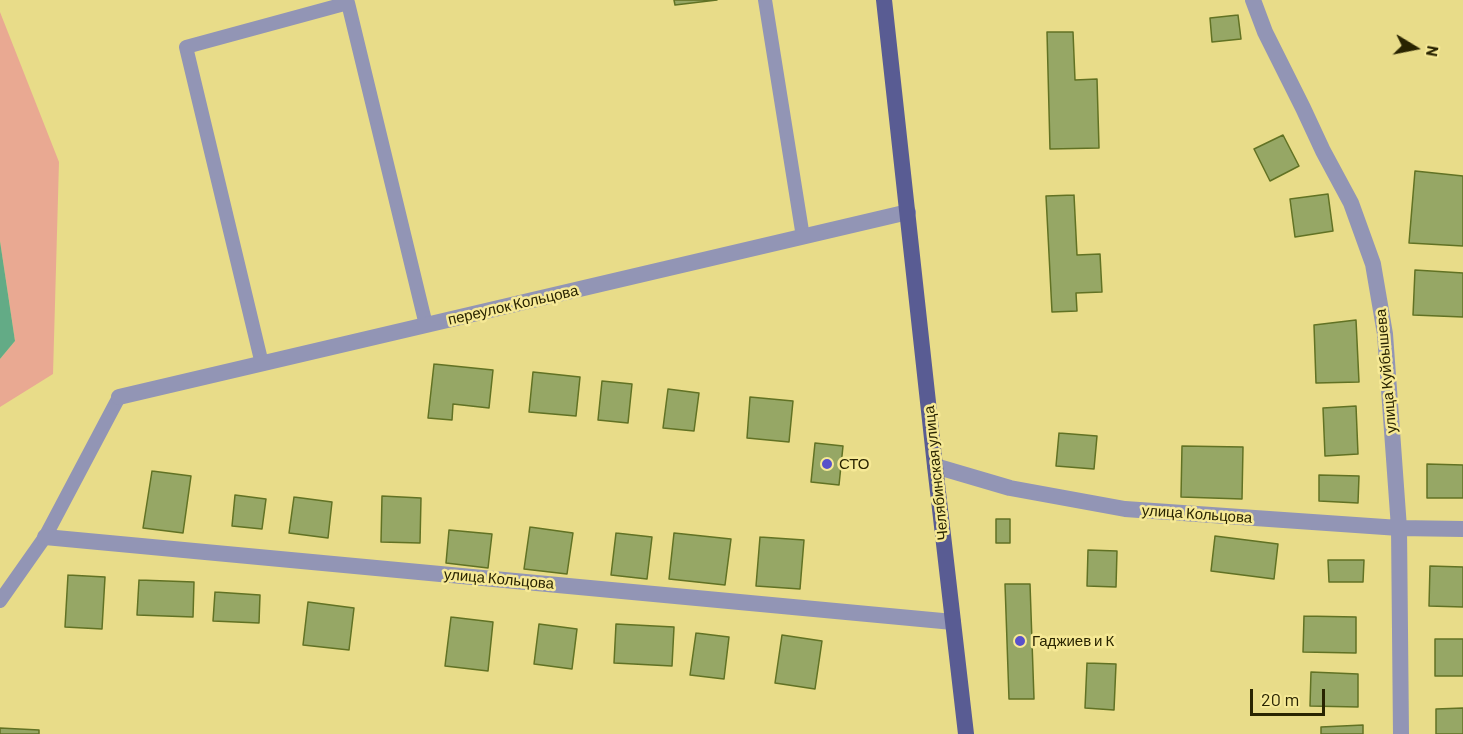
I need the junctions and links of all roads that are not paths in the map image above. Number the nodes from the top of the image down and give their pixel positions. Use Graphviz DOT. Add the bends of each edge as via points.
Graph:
graph roads {
  1 [pos="765,0"];
  2 [pos="884,0"];
  3 [pos="1253,0"];
  4 [pos="908,212"];
  5 [pos="803,237"];
  6 [pos="426,325"];
  7 [pos="262,364"];
  8 [pos="119,397"];
  9 [pos="935,466"];
  10 [pos="1399,528"];
  11 [pos="1463,529"];
  12 [pos="45,537"];
  13 [pos="0,601"];
  14 [pos="953,622"];
  15 [pos="966,734"];
  16 [pos="1401,734"];
  1 -- 5 [label="lane"];
  2 -- 4 [label="main road, Челябинская улица"];
  3 -- 10 [label="street, улица Куйбышева" via="1265,32 1351,203 1373,264 1385,334"];
  4 -- 5 [label="street, переулок Кольцова"];
  4 -- 9 [label="main road, Челябинская улица"];
  5 -- 6 [label="street, переулок Кольцова"];
  6 -- 7 [label="street, переулок Кольцова"];
  6 -- 7 [label="lane" via="348,3 186,47"];
  7 -- 8 [label="street, переулок Кольцова"];
  8 -- 12 [label="lane"];
  9 -- 10 [label="street, улица Кольцова" via="1010,488 1125,509"];
  9 -- 14 [label="main road, Челябинская улица"];
  10 -- 11 [label="street, улица Кольцова"];
  10 -- 16 [label="street, улица Куйбышева"];
  12 -- 13 [label="lane"];
  12 -- 14 [label="street, улица Кольцова"];
  14 -- 15 [label="main road, Челябинская улица"];
}
